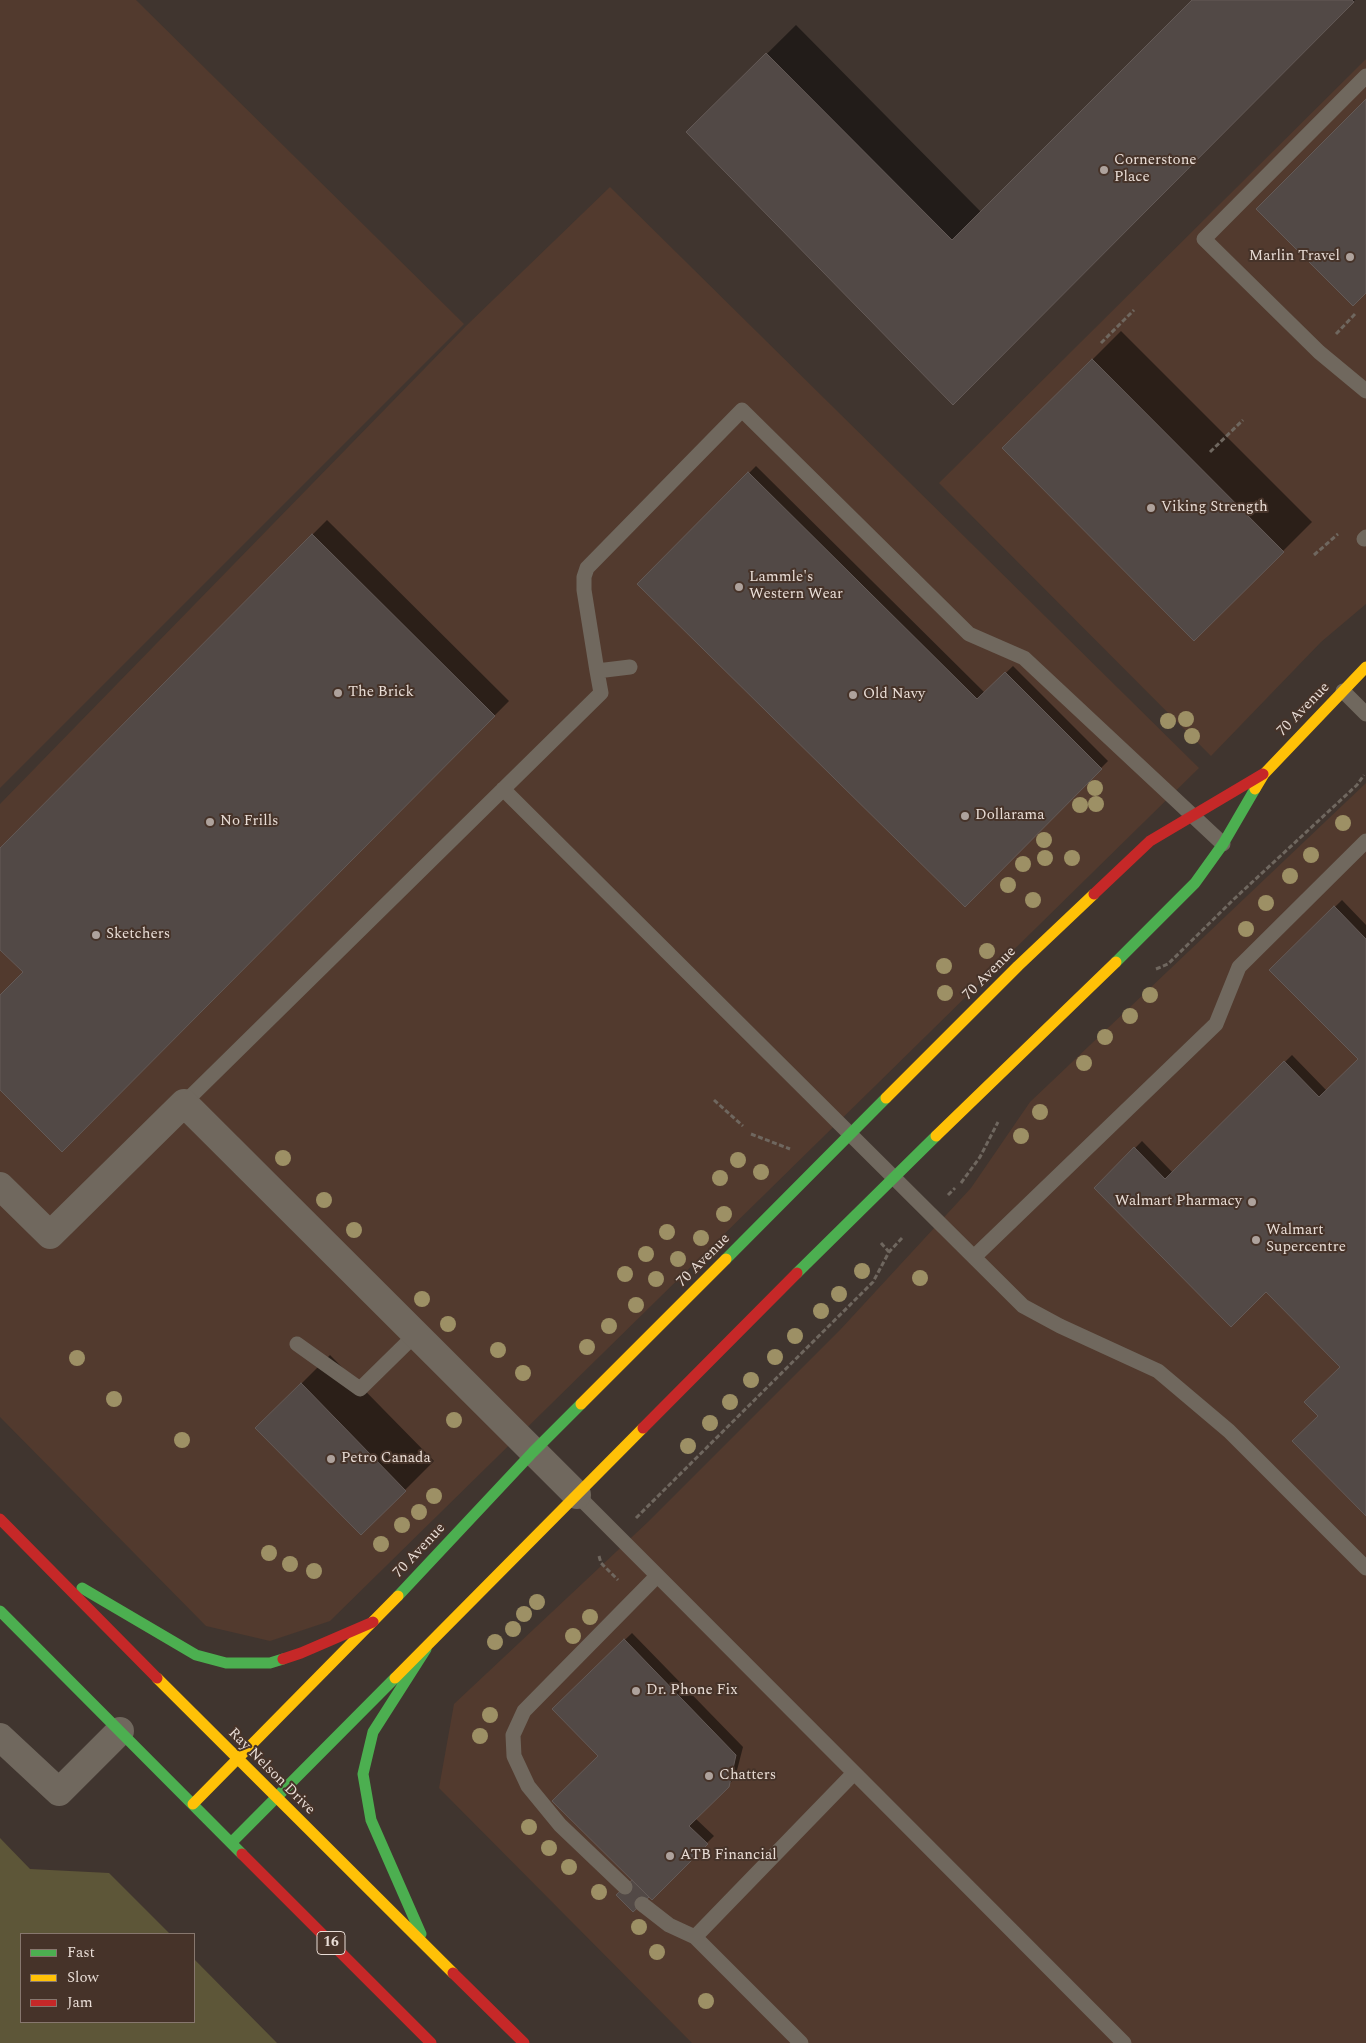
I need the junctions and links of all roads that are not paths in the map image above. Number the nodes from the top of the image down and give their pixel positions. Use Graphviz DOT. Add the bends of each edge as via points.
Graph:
graph roads {
  1 [pos="1366,76"];
  2 [pos="1366,391"];
  3 [pos="630,667"];
  4 [pos="1366,668"];
  5 [pos="597,671"];
  6 [pos="1343,691"];
  7 [pos="1366,714"];
  8 [pos="1264,774"];
  9 [pos="503,789"];
  10 [pos="1194,815"];
  11 [pos="1366,842"];
  12 [pos="1223,844"];
  13 [pos="184,1103"];
  14 [pos="850,1135"];
  15 [pos="894,1179"];
  16 [pos="0,1186"];
  17 [pos="974,1258"];
  18 [pos="416,1334"];
  19 [pos="297,1344"];
  20 [pos="533,1452"];
  21 [pos="577,1495"];
  22 [pos="0,1519"];
  23 [pos="48,1568"];
  24 [pos="1366,1568"];
  25 [pos="657,1576"];
  26 [pos="0,1611"];
  27 [pos="373,1622"];
  28 [pos="426,1649"];
  29 [pos="120,1731"];
  30 [pos="0,1737"];
  31 [pos="238,1760"];
  32 [pos="854,1773"];
  33 [pos="277,1799"];
  34 [pos="193,1804"];
  35 [pos="232,1844"];
  36 [pos="625,1887"];
  37 [pos="642,1904"];
  38 [pos="696,1937"];
  39 [pos="427,1947"];
  40 [pos="431,2043"];
  41 [pos="524,2043"];
  42 [pos="801,2043"];
  43 [pos="1124,2043"];
  1 -- 2 [label="lane" via="1204,239 1319,352"];
  3 -- 5 [label="lane"];
  4 -- 6 [label="main road, 70 Avenue"];
  5 -- 9 [label="lane" via="601,693"];
  5 -- 10 [label="lane" via="584,590 587,568 742,410 969,634 1024,658"];
  6 -- 7 [label="lane"];
  6 -- 8 [label="main road, 70 Avenue"];
  8 -- 10 [label="main road, 70 Avenue"];
  8 -- 12 [label="main road, 70 Avenue"];
  9 -- 13 [label="lane"];
  9 -- 14 [label="lane"];
  10 -- 12 [label="lane"];
  10 -- 14 [label="main road, 70 Avenue" via="1150,841 1018,966"];
  11 -- 17 [label="lane" via="1239,967 1216,1024"];
  12 -- 15 [label="main road, 70 Avenue" via="1195,883 1169,910"];
  13 -- 16 [label="street" via="50,1235"];
  13 -- 18 [label="street"];
  14 -- 15 [label="lane"];
  14 -- 20 [label="main road, 70 Avenue"];
  15 -- 17 [label="lane"];
  15 -- 21 [label="main road, 70 Avenue"];
  17 -- 24 [label="lane" via="1023,1306 1158,1371 1175,1384 1229,1431"];
  18 -- 19 [label="lane" via="360,1389"];
  18 -- 20 [label="street"];
  20 -- 21 [label="street"];
  20 -- 27 [label="main road, 70 Avenue"];
  21 -- 25 [label="lane"];
  21 -- 28 [label="main road, 70 Avenue"];
  22 -- 23 [label="main road, Ray Nelson Drive"];
  23 -- 27 [label="main road" via="196,1655 226,1663 270,1663 302,1653"];
  23 -- 31 [label="main road, Ray Nelson Drive"];
  25 -- 32 [label="lane"];
  25 -- 36 [label="lane" via="524,1711 513,1735 514,1756 528,1786 560,1825"];
  26 -- 29 [label="main road, 16"];
  27 -- 31 [label="main road, 70 Avenue"];
  28 -- 33 [label="main road, 70 Avenue"];
  28 -- 39 [label="main road" via="373,1732 363,1774 372,1820"];
  29 -- 30 [label="street" via="59,1792"];
  29 -- 34 [label="main road, 16"];
  31 -- 33 [label="main road, Ray Nelson Drive"];
  31 -- 34 [label="main road, 70 Avenue"];
  32 -- 38 [label="lane"];
  32 -- 43 [label="lane"];
  33 -- 35 [label="main road, 70 Avenue"];
  33 -- 39 [label="main road, Ray Nelson Drive"];
  34 -- 35 [label="main road, 16"];
  35 -- 40 [label="main road, 16"];
  37 -- 38 [label="lane" via="669,1925"];
  38 -- 42 [label="lane"];
  39 -- 41 [label="main road, Ray Nelson Drive"];
}
